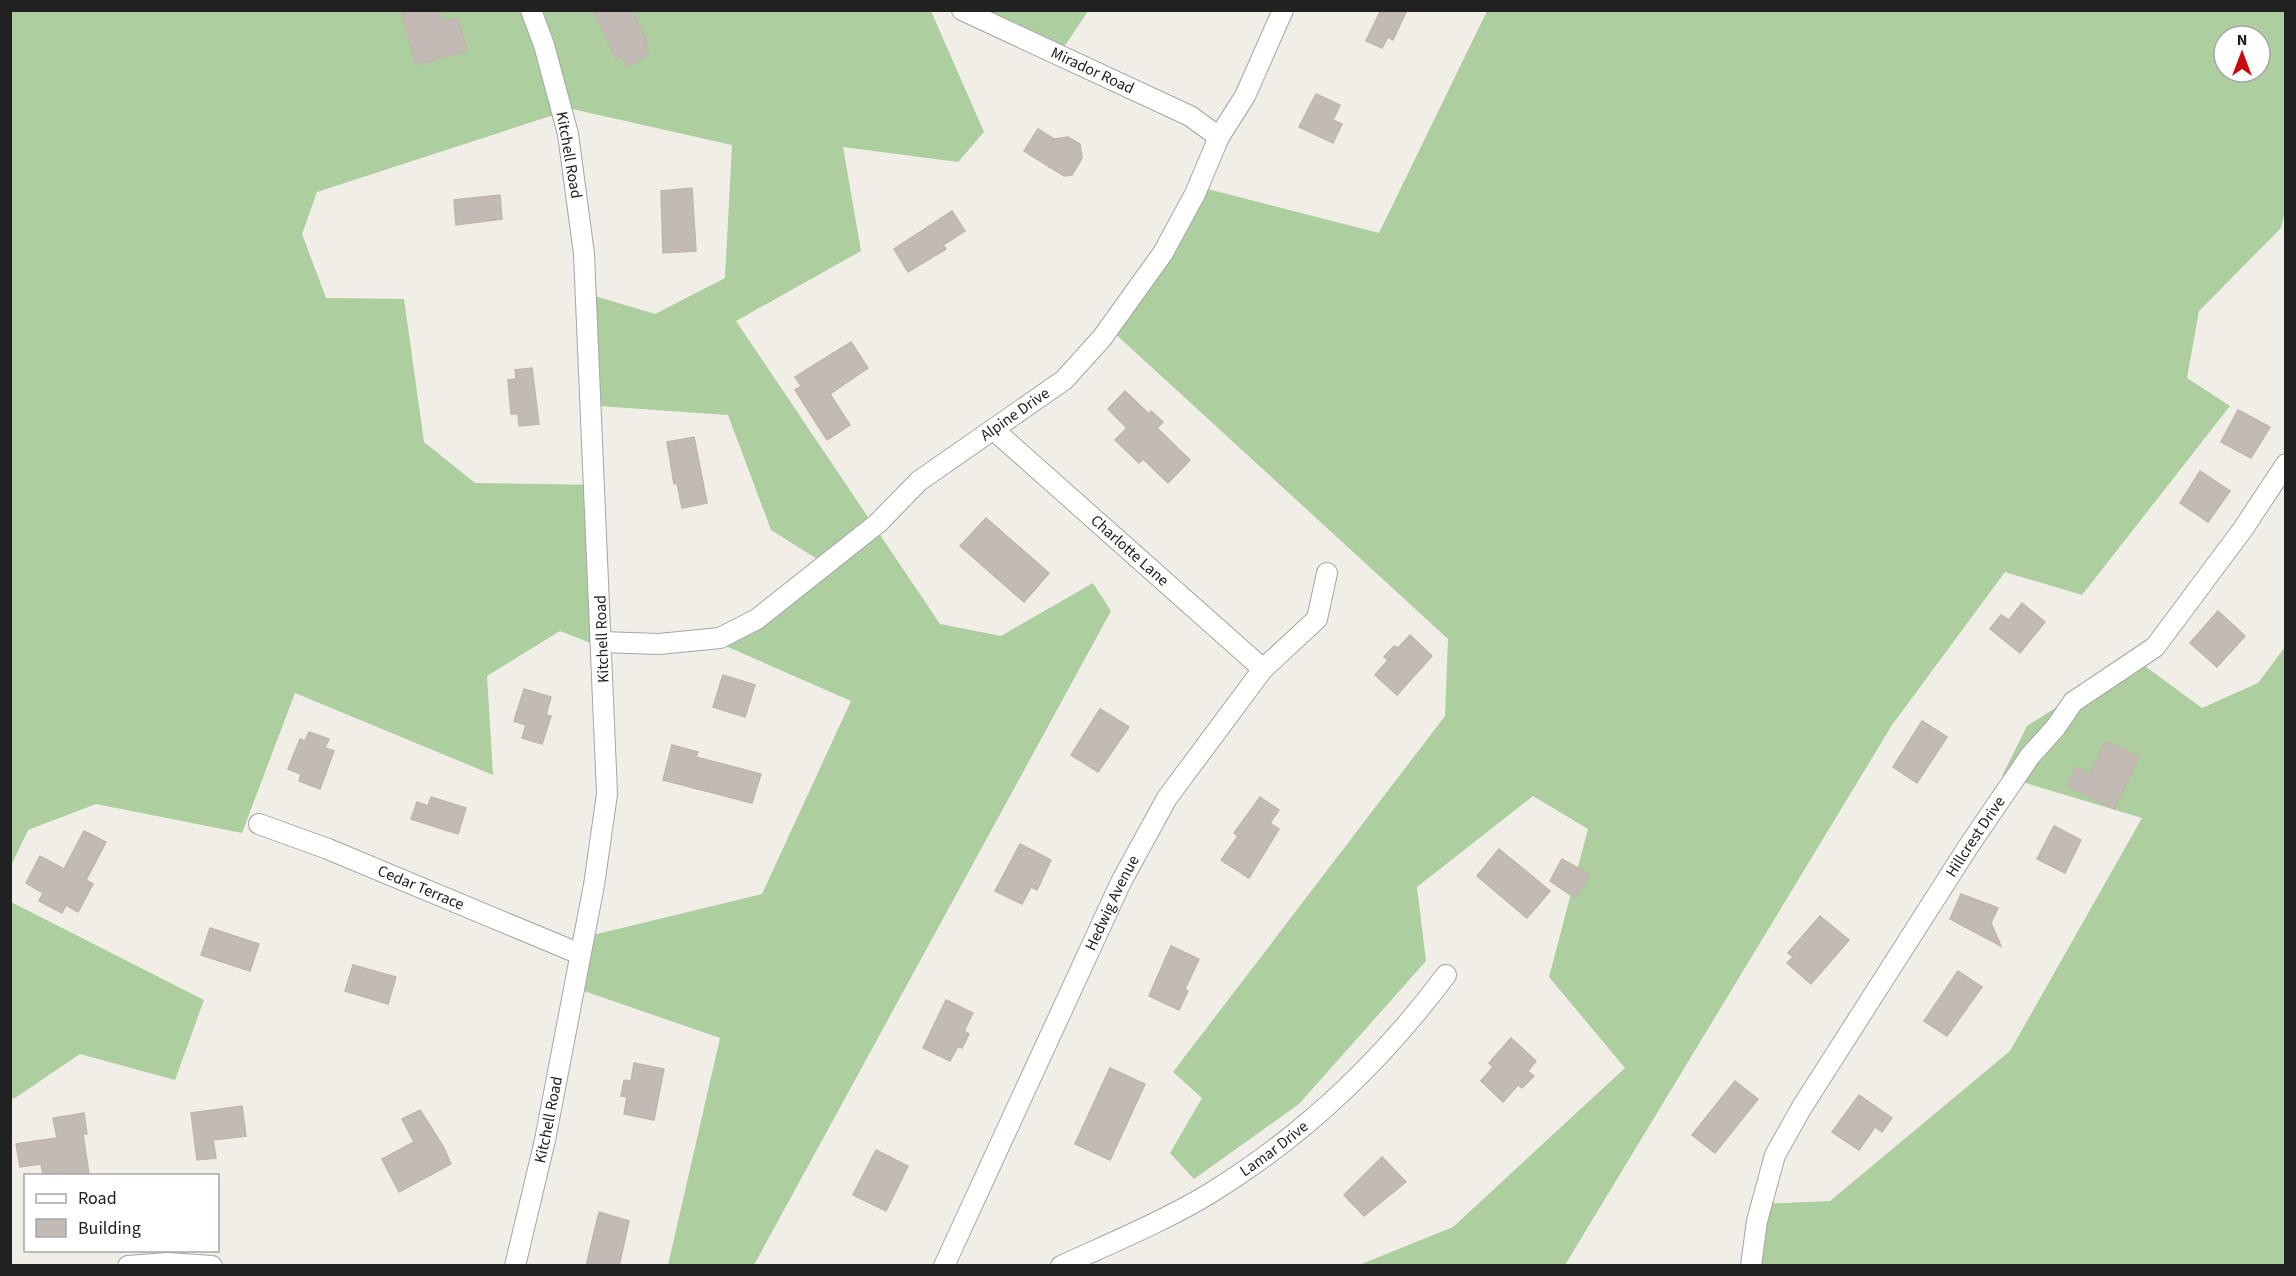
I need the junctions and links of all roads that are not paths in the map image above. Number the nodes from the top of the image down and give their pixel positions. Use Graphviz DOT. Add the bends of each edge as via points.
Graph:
graph roads {
  1 [pos="531,10"];
  2 [pos="962,10"];
  3 [pos="1283,10"];
  4 [pos="1219,137"];
  5 [pos="995,430"];
  6 [pos="2286,464"];
  7 [pos="1327,573"];
  8 [pos="602,642"];
  9 [pos="1263,669"];
  10 [pos="259,824"];
  11 [pos="580,954"];
  12 [pos="1446,975"];
  13 [pos="128,1266"];
  14 [pos="212,1266"];
  15 [pos="515,1266"];
  16 [pos="944,1266"];
  17 [pos="1061,1266"];
  18 [pos="1751,1266"];
  1 -- 8 [label="street, Kitchell Road" via="568,134 577,194 585,278"];
  2 -- 4 [label="street, Mirador Road" via="1190,116"];
  3 -- 4 [label="street, Alpine Drive" via="1245,96"];
  4 -- 5 [label="street, Alpine Drive" via="1195,194 1163,253 1102,338 1064,380"];
  5 -- 8 [label="street, Alpine Drive" via="920,482 878,523 757,619 720,638 659,644"];
  5 -- 9 [label="street, Charlotte Lane"];
  6 -- 18 [label="street, Hillcrest Drive" via="2155,647 2073,702 2030,756 1968,847 1775,1155 1757,1221"];
  7 -- 9 [label="street, Hedwig Avenue" via="1317,619"];
  8 -- 11 [label="street, Kitchell Road" via="606,794"];
  9 -- 16 [label="street, Hedwig Avenue" via="1167,798 1121,882"];
  10 -- 11 [label="street, Cedar Terrace"];
  11 -- 15 [label="street, Kitchell Road" via="545,1140"];
  12 -- 17 [label="street, Lamar Drive" via="1382,1053 1344,1092 1283,1143 1151,1226"];
  13 -- 14 [label="street"];
}
